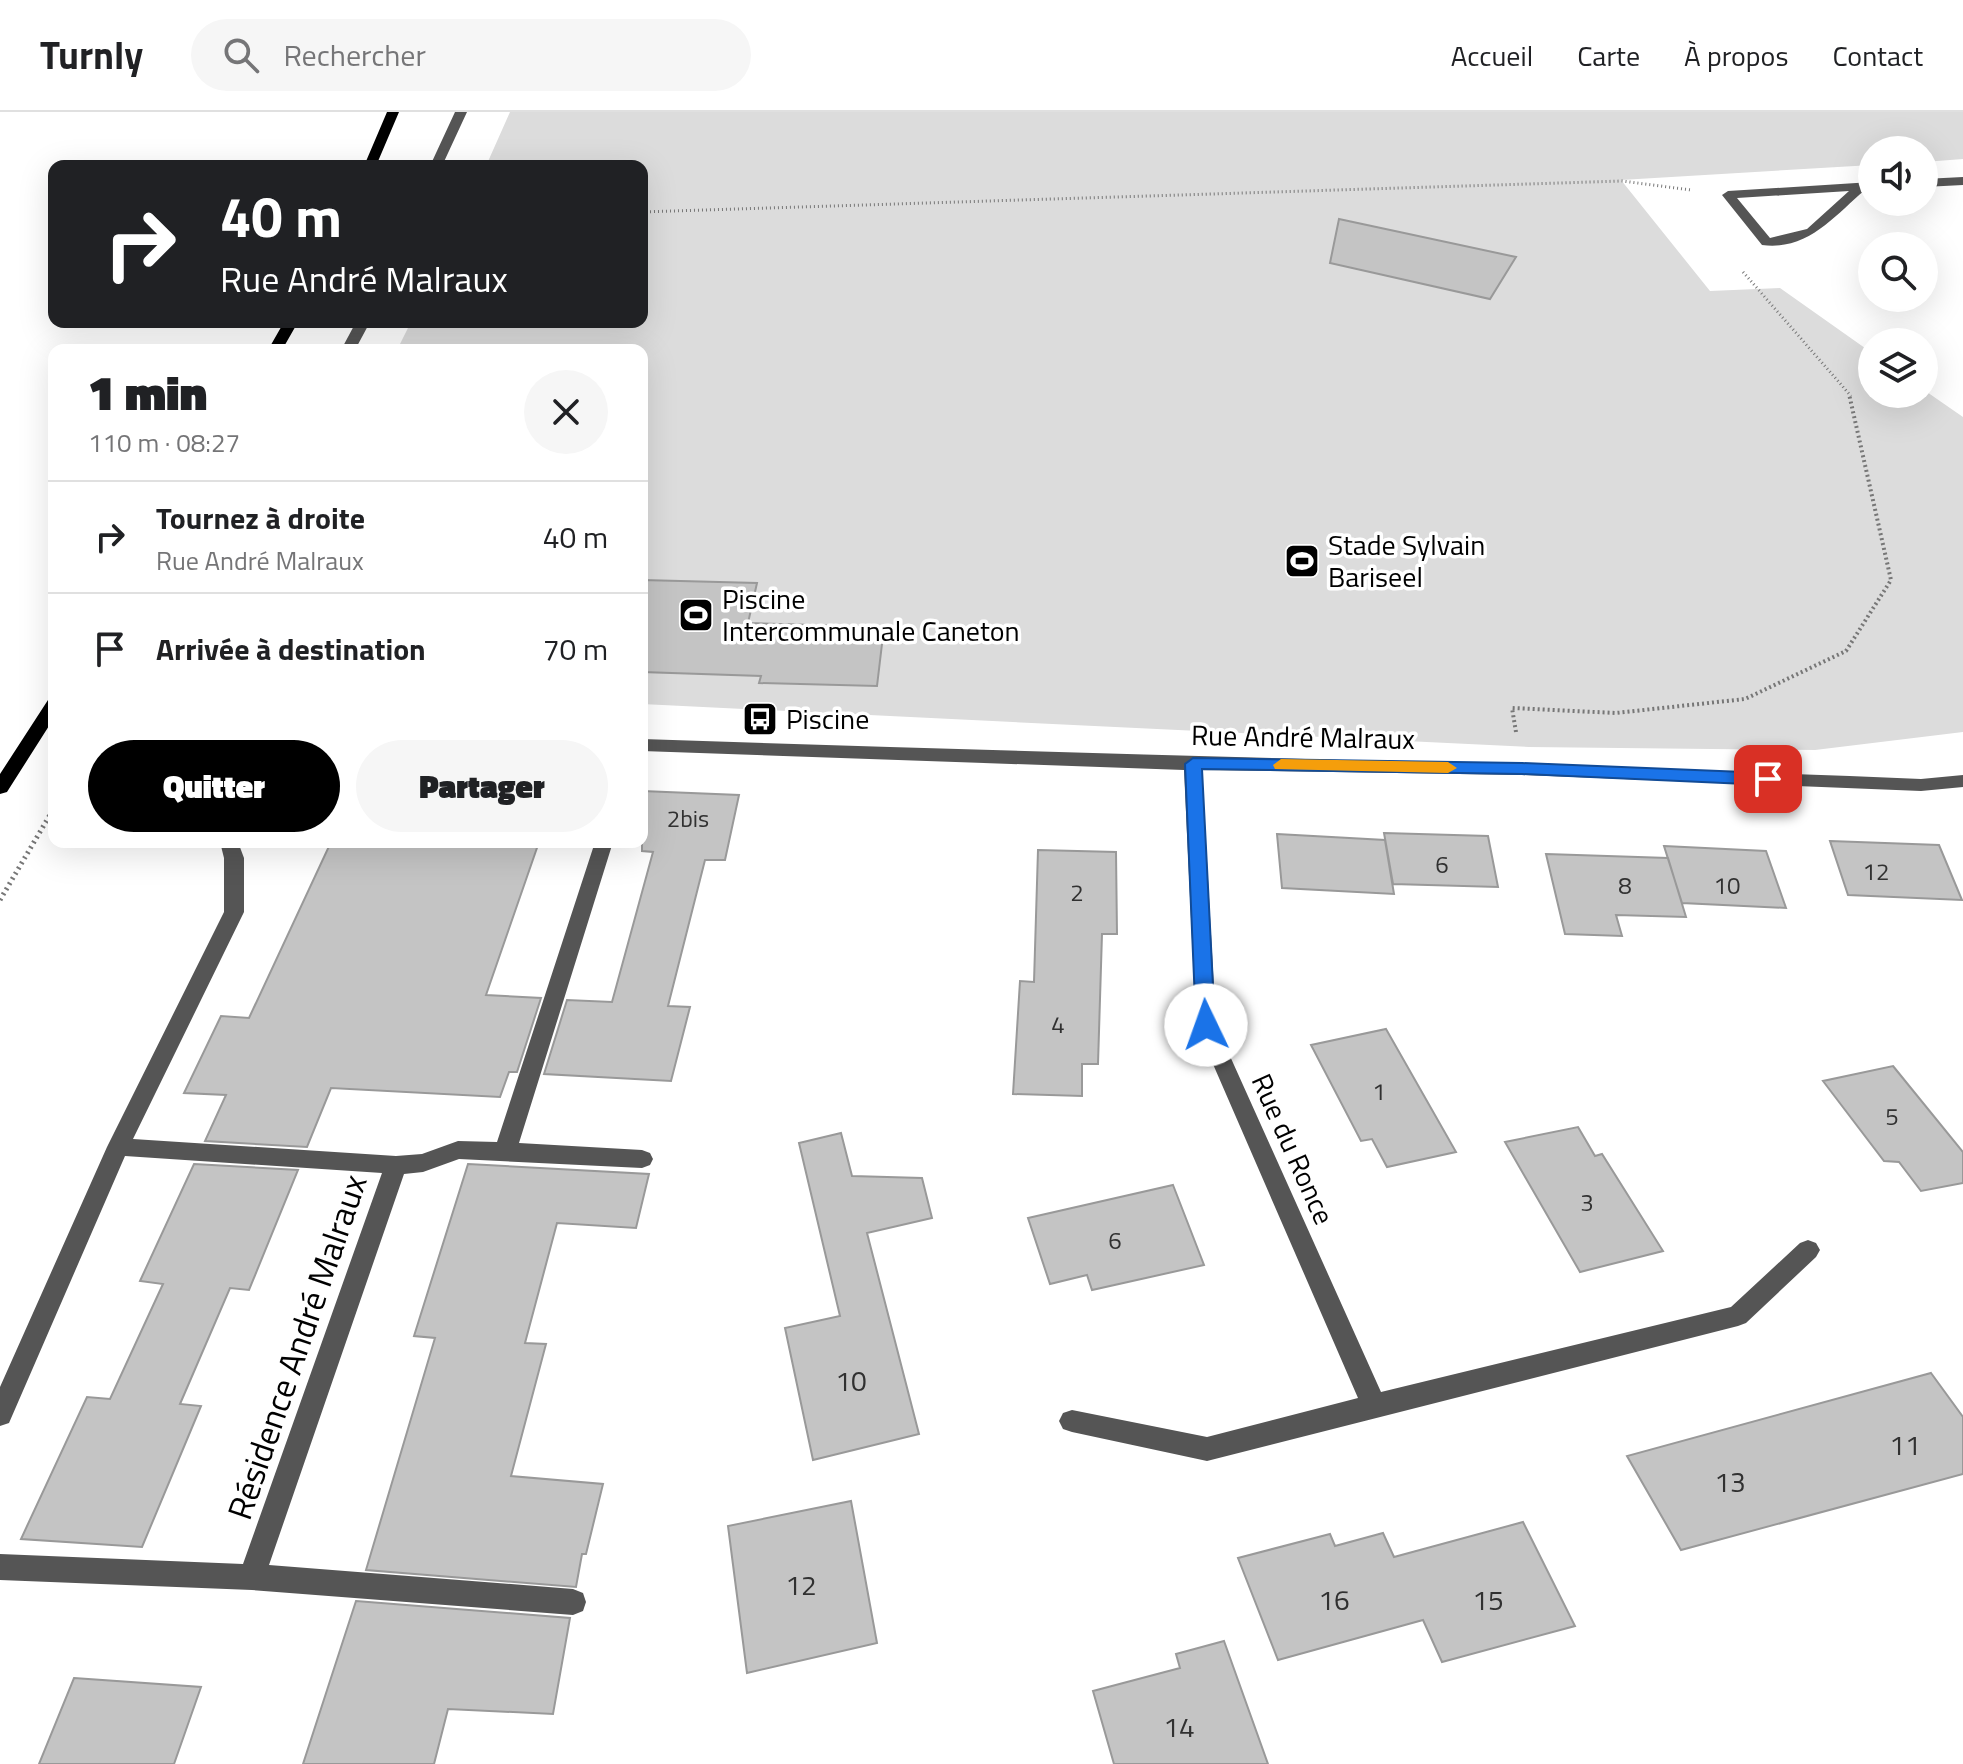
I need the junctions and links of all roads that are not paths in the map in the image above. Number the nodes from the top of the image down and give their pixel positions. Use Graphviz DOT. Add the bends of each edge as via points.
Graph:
graph roads {
  1 [pos="393,112"];
  2 [pos="461,112"];
  3 [pos="373,160"];
  4 [pos="439,160"];
  5 [pos="1963,181"];
  6 [pos="1938,183"];
  7 [pos="1866,187"];
  8 [pos="48,713"];
  9 [pos="648,745"];
  10 [pos="1193,764"];
  11 [pos="1963,781"];
  12 [pos="0,788"];
  13 [pos="231,848"];
  14 [pos="602,848"];
  15 [pos="118,1147"];
  16 [pos="505,1151"];
  17 [pos="642,1159"];
  18 [pos="396,1165"];
  19 [pos="1808,1250"];
  20 [pos="1374,1405"];
  21 [pos="0,1415"];
  22 [pos="1072,1421"];
  23 [pos="0,1567"];
  24 [pos="252,1577"];
  25 [pos="573,1602"];
  1 -- 3 [label="main road"];
  2 -- 4 [label="street"];
  5 -- 6 [label="street"];
  7 -- 7 [label="street" via="1728,195 1767,242 1786,241 1817,231 1840,203"];
  8 -- 12 [label="main road"];
  9 -- 10 [label="street, Rue André Malraux"];
  10 -- 11 [label="street, Rue André Malraux" via="1522,769 1921,785"];
  10 -- 20 [label="street, Rue du Ronce" via="1206,1025"];
  13 -- 15 [label="street" via="234,912"];
  14 -- 16 [label="street"];
  15 -- 18 [label="street, Résidence André Malraux"];
  15 -- 21 [label="street"];
  16 -- 17 [label="street"];
  16 -- 18 [label="street" via="458,1150 423,1163"];
  18 -- 24 [label="street, Résidence André Malraux"];
  19 -- 20 [label="street" via="1738,1316"];
  20 -- 22 [label="street" via="1207,1449"];
  23 -- 24 [label="street"];
  24 -- 25 [label="street"];
}
